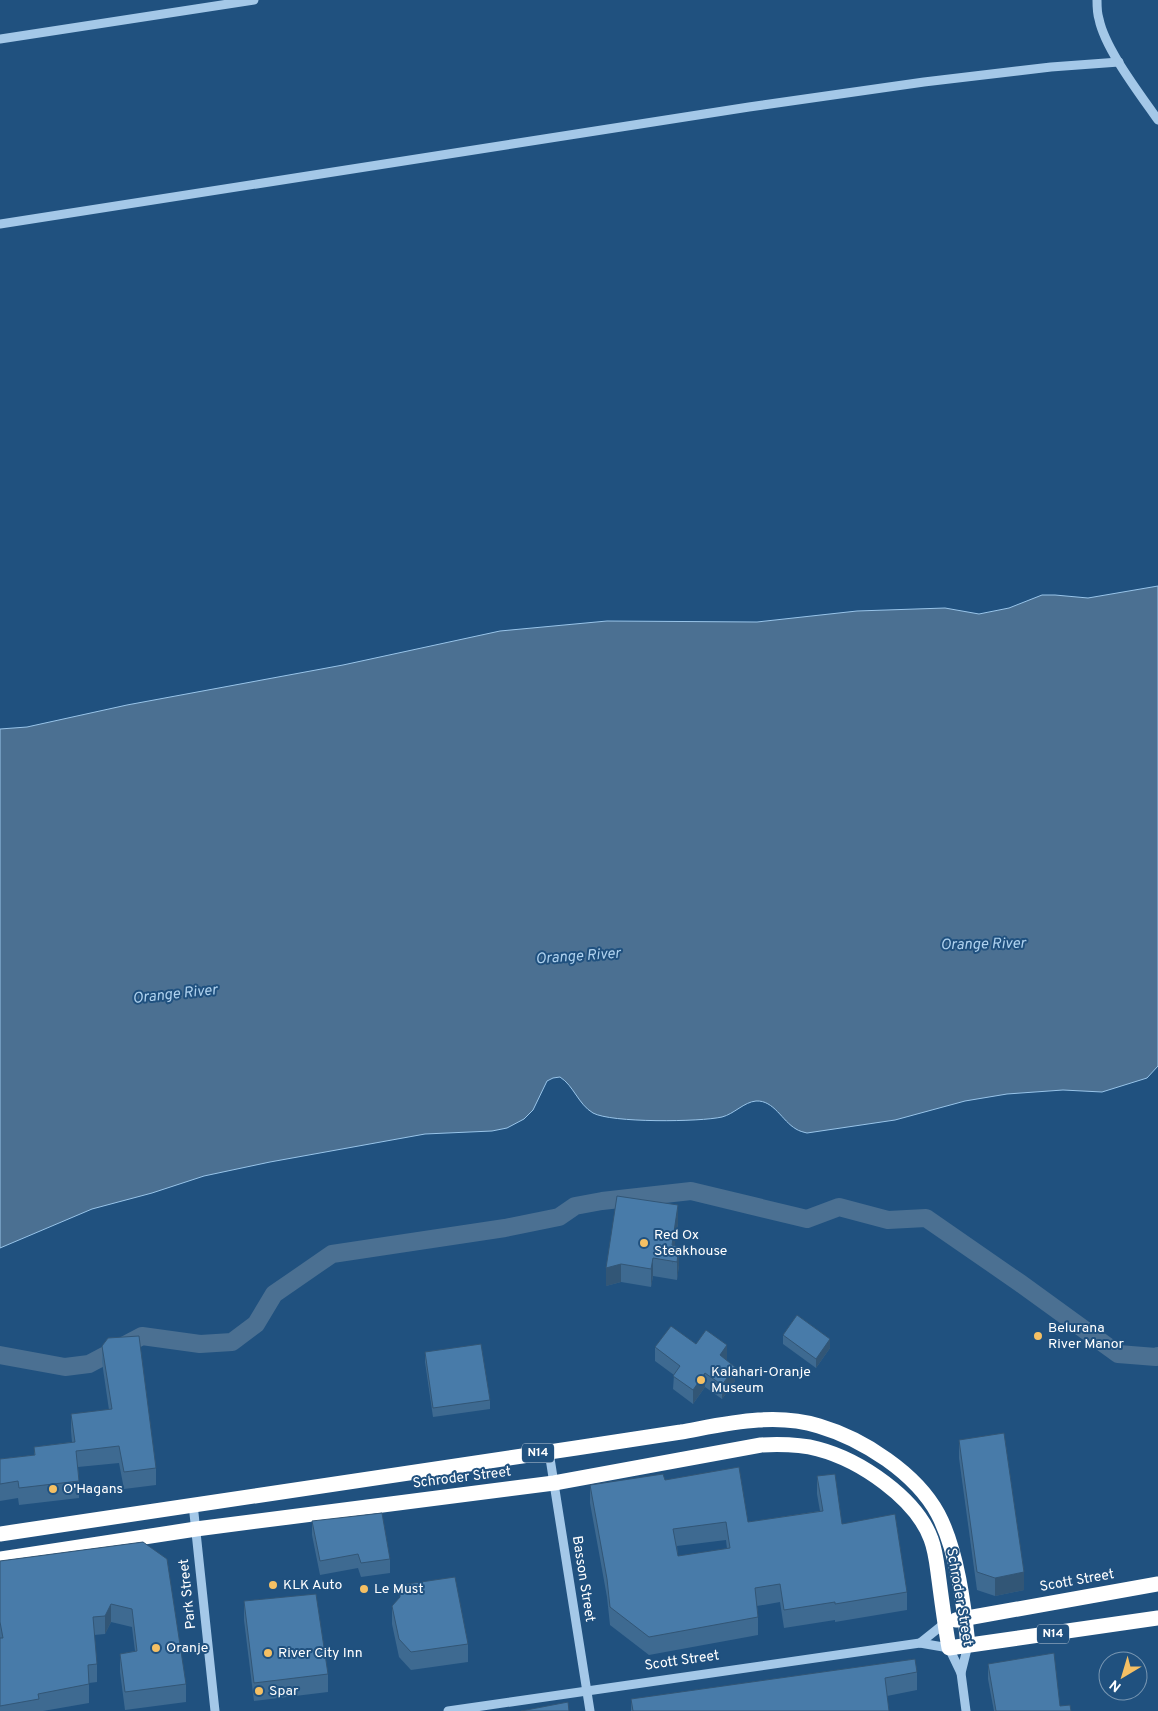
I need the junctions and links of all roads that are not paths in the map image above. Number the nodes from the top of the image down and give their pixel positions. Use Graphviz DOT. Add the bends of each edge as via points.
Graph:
graph roads {
  1 [pos="254,0"];
  2 [pos="1097,0"];
  3 [pos="0,40"];
  4 [pos="1119,62"];
  5 [pos="1158,120"];
  6 [pos="0,224"];
  7 [pos="549,1452"];
  8 [pos="554,1483"];
  9 [pos="193,1504"];
  10 [pos="196,1530"];
  11 [pos="0,1534"];
  12 [pos="0,1559"];
  13 [pos="1158,1584"];
  14 [pos="965,1618"];
  15 [pos="1158,1618"];
  16 [pos="945,1623"];
  17 [pos="920,1642"];
  18 [pos="968,1645"];
  19 [pos="948,1648"];
  20 [pos="961,1673"];
  21 [pos="587,1691"];
  22 [pos="215,1711"];
  23 [pos="448,1711"];
  24 [pos="590,1711"];
  25 [pos="966,1711"];
  1 -- 3 [label="street"];
  2 -- 4 [label="street" via="1102,29"];
  4 -- 5 [label="street"];
  4 -- 6 [label="street" via="924,82 769,104"];
  7 -- 8 [label="street, Basson Street"];
  7 -- 9 [label="highway, Schroder Street / N14"];
  7 -- 14 [label="highway, Schroder Street / N14" via="759,1419 792,1420 850,1438 892,1463 924,1494 938,1515 948,1540"];
  8 -- 10 [label="highway, Schroder Street / N14"];
  8 -- 16 [label="highway, Schroder Street / N14" via="761,1445 792,1444 840,1456 885,1484 917,1513 927,1527 936,1558"];
  8 -- 21 [label="street, Basson Street"];
  9 -- 10 [label="street, Park Street"];
  9 -- 11 [label="highway, Schroder Street / N14"];
  10 -- 12 [label="highway, Schroder Street / N14"];
  10 -- 22 [label="street, Park Street"];
  13 -- 14 [label="highway, Scott Street / N14"];
  14 -- 16 [label="highway, Scott Street / N14"];
  14 -- 18 [label="highway, Schroder Street / N14"];
  15 -- 18 [label="highway, Scott Street / N14"];
  16 -- 17 [label="street, Scott Street"];
  16 -- 19 [label="highway, Schroder Street / N14"];
  17 -- 19 [label="street, Scott Street"];
  17 -- 21 [label="street, Scott Street"];
  18 -- 19 [label="highway, Scott Street / N14"];
  18 -- 20 [label="street, Schroder Street"];
  19 -- 20 [label="street, Schroder Street"];
  20 -- 25 [label="street"];
  21 -- 23 [label="street, Scott Street"];
  21 -- 24 [label="street, Basson Street"];
}
